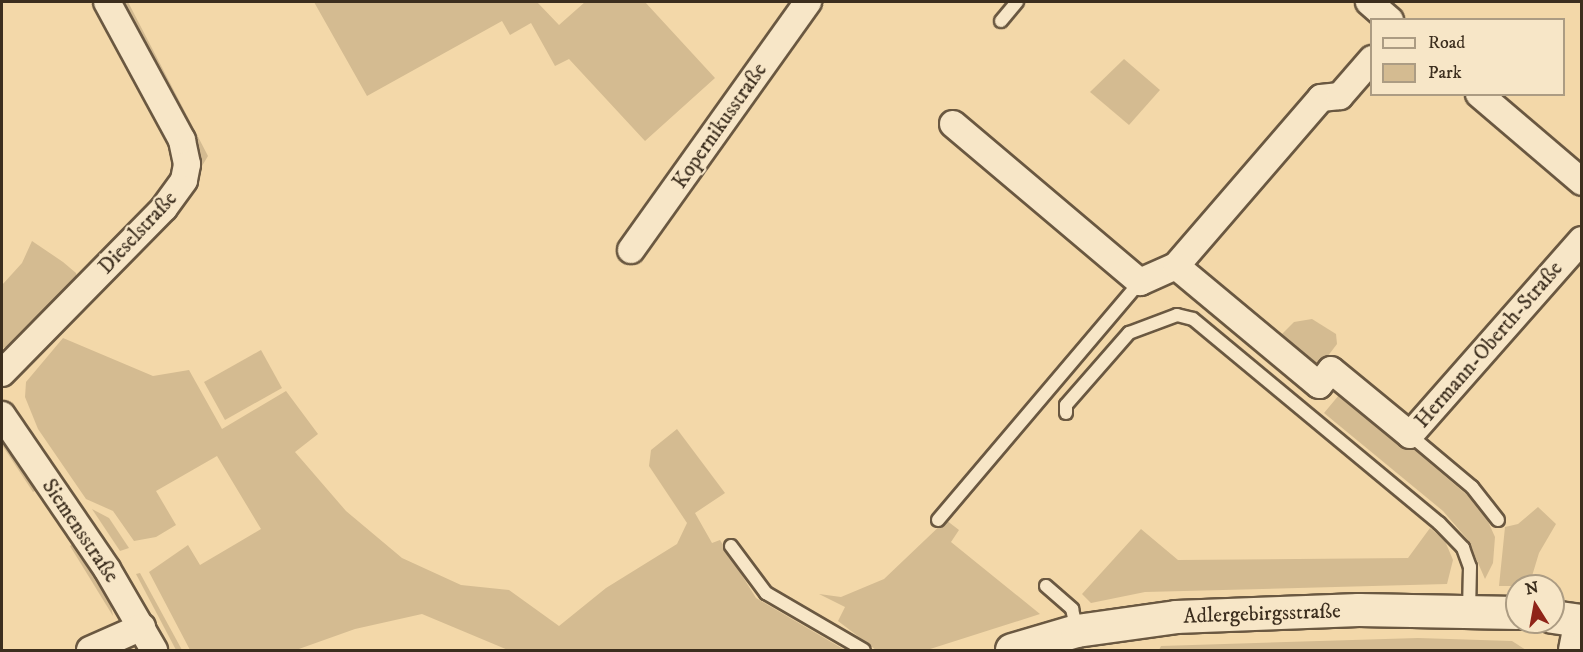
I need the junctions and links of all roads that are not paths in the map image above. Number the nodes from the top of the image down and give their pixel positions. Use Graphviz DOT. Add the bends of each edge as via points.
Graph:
graph roads {
  1 [pos="108,2"];
  2 [pos="808,2"];
  3 [pos="1017,2"];
  4 [pos="1001,21"];
  5 [pos="1370,60"];
  6 [pos="1481,96"];
  7 [pos="953,124"];
  8 [pos="1581,182"];
  9 [pos="1581,240"];
  10 [pos="631,250"];
  11 [pos="1176,266"];
  12 [pos="1140,282"];
  13 [pos="2,373"];
  14 [pos="1066,413"];
  15 [pos="2,415"];
  16 [pos="1410,435"];
  17 [pos="938,520"];
  18 [pos="1498,520"];
  19 [pos="731,546"];
  20 [pos="1046,586"];
  21 [pos="1469,611"];
  22 [pos="1505,612"];
  23 [pos="1571,619"];
  24 [pos="142,627"];
  25 [pos="1077,631"];
  26 [pos="90,651"];
  27 [pos="154,651"];
  28 [pos="864,651"];
  29 [pos="1012,651"];
  30 [pos="1572,651"];
  1 -- 13 [label="street, Dieselstraße" via="182,140 187,164 184,180 149,224"];
  2 -- 10 [label="street, Kopernikusstraße"];
  3 -- 4 [label="lane"];
  5 -- 11 [label="street" via="1340,96 1321,98"];
  6 -- 8 [label="street"];
  7 -- 12 [label="street"];
  9 -- 16 [label="street, Hermann-Oberth-Straße"];
  11 -- 12 [label="street"];
  11 -- 16 [label="street, Hermann-Oberth-Straße" via="1319,385 1332,370"];
  12 -- 17 [label="lane"];
  14 -- 21 [label="lane" via="1066,405 1129,333 1177,315 1193,319 1439,523 1463,548 1470,567"];
  15 -- 24 [label="street, Siemensstraße"];
  16 -- 18 [label="lane" via="1480,495"];
  19 -- 28 [label="lane" via="766,592"];
  20 -- 25 [label="lane" via="1072,609"];
  21 -- 22 [label="street, Adlergebirgsstraße"];
  21 -- 25 [label="street, Adlergebirgsstraße" via="1359,610 1176,617"];
  23 -- 30 [label="street"];
  24 -- 26 [label="street"];
  24 -- 27 [label="street, Siemensstraße"];
  25 -- 29 [label="street, Adlergebirgsstraße"];
}
